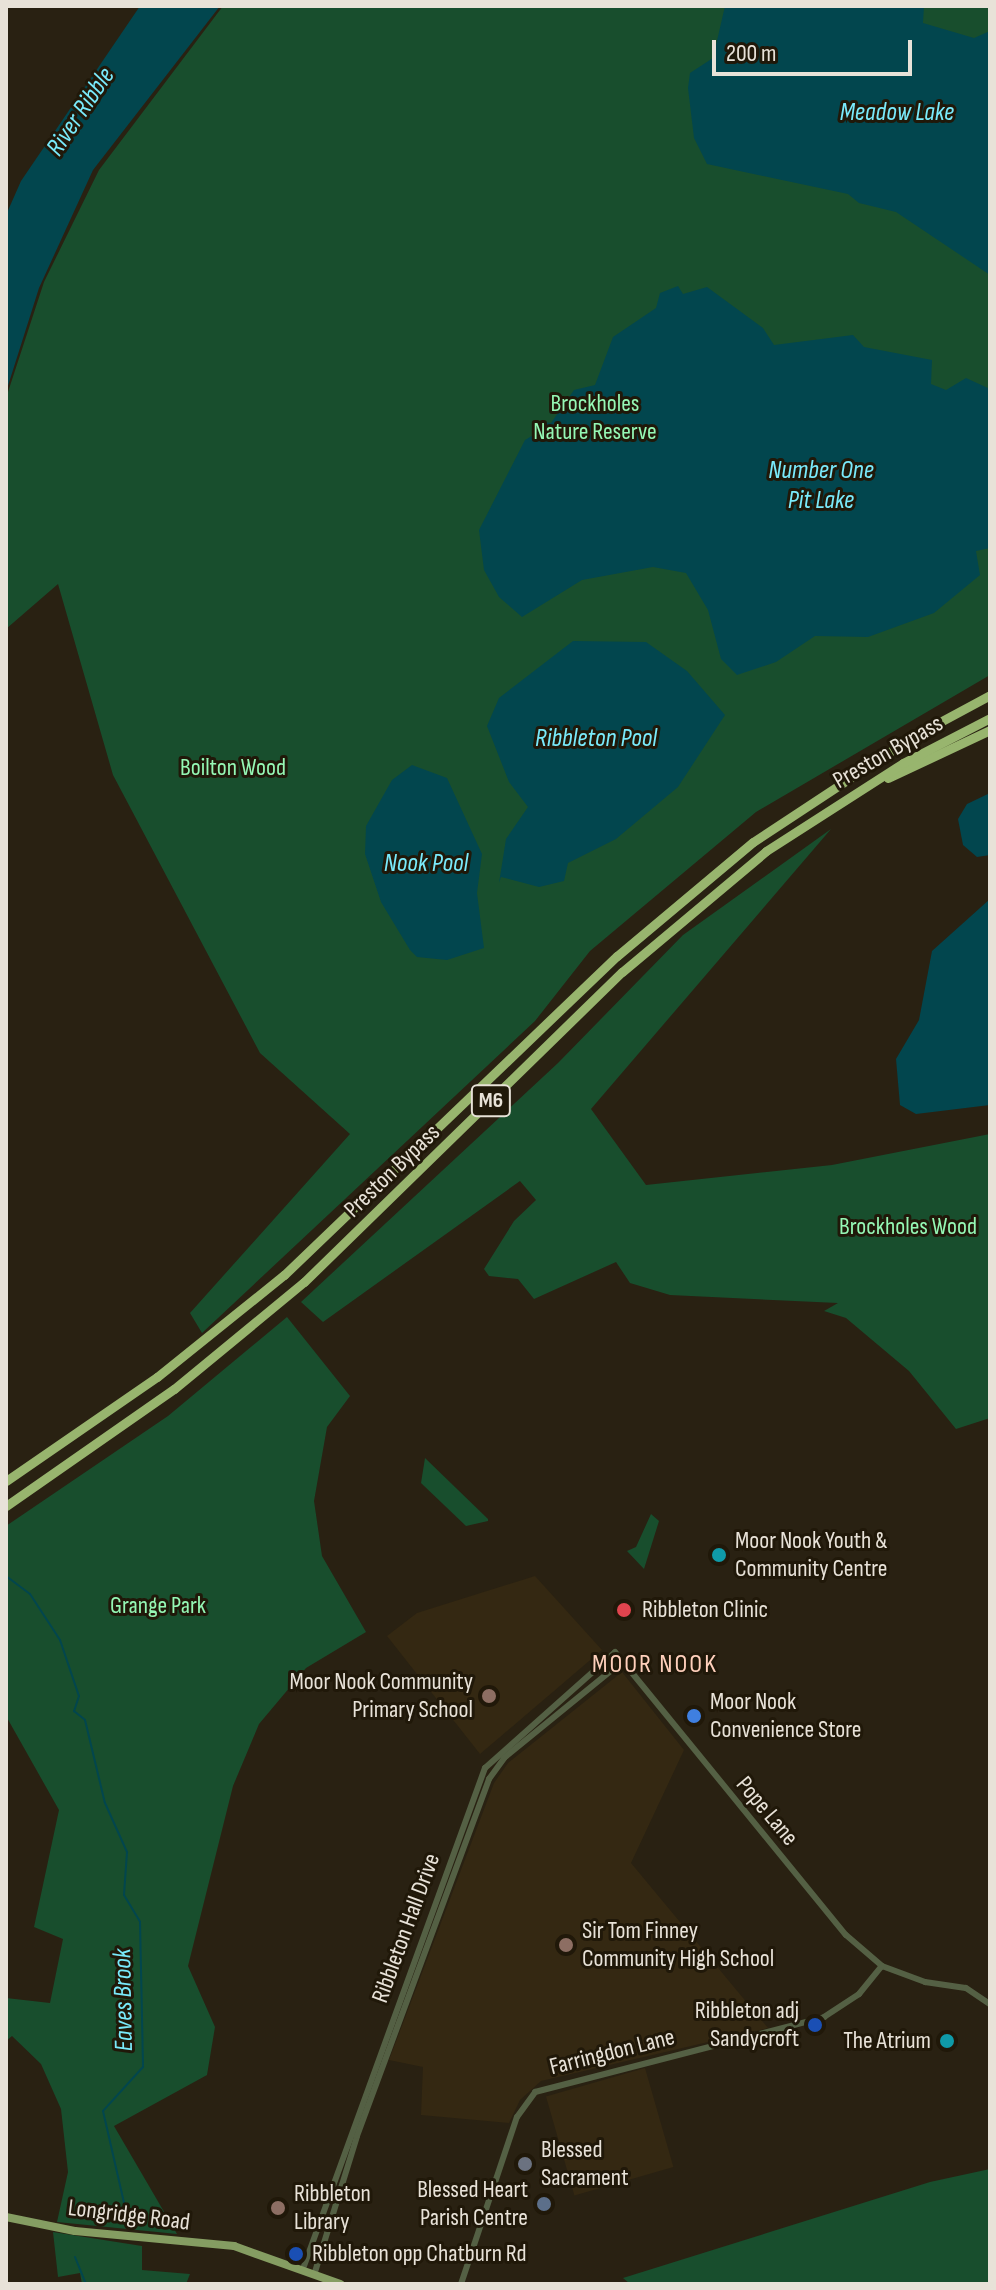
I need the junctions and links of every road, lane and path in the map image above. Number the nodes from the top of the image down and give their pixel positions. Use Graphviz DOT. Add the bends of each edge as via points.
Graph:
graph roads {
  1 [pos="990,695"];
  2 [pos="990,718"];
  3 [pos="990,730"];
  4 [pos="856,793"];
  5 [pos="6,1481"];
  6 [pos="6,1506"];
  7 [pos="615,1652"];
  8 [pos="623,1661"];
  9 [pos="485,1768"];
  10 [pos="493,1772"];
  11 [pos="472,1813"];
  12 [pos="448,1865"];
  13 [pos="457,1868"];
  14 [pos="429,1917"];
  15 [pos="437,1921"];
  16 [pos="882,1966"];
  17 [pos="990,2004"];
  18 [pos="382,2059"];
  19 [pos="354,2135"];
  20 [pos="6,2217"];
  21 [pos="304,2266"];
  22 [pos="315,2272"];
  23 [pos="340,2284"];
  24 [pos="461,2284"];
  1 -- 5 [label="highway, Preston Bypass / M6" via="914,736 753,842 617,956 284,1275 157,1377"];
  2 -- 4 [label="highway, Preston Bypass / M6"];
  3 -- 4 [label="highway"];
  4 -- 6 [label="highway, Preston Bypass / M6" via="766,851 622,972 304,1282 174,1389"];
  7 -- 8 [label="street, Pope Lane"];
  7 -- 9 [label="street, Ribbleton Hall Drive"];
  8 -- 10 [label="street, Ribbleton Hall Drive"];
  8 -- 16 [label="street, Pope Lane" via="846,1935"];
  9 -- 10 [label="street"];
  9 -- 11 [label="street, Ribbleton Hall Drive"];
  10 -- 11 [label="street, Ribbleton Hall Drive"];
  11 -- 12 [label="street, Ribbleton Hall Drive"];
  11 -- 13 [label="street, Ribbleton Hall Drive"];
  12 -- 13 [label="street"];
  12 -- 14 [label="street, Ribbleton Hall Drive"];
  13 -- 15 [label="street, Ribbleton Hall Drive"];
  14 -- 15 [label="street"];
  14 -- 18 [label="street, Ribbleton Hall Drive"];
  15 -- 18 [label="street, Ribbleton Hall Drive"];
  16 -- 17 [label="street, Pope Lane" via="906,1977 966,1988"];
  16 -- 24 [label="street, Farringdon Lane" via="859,1994 824,2017 535,2092 517,2117"];
  18 -- 19 [label="street, Ribbleton Hall Drive"];
  19 -- 21 [label="street, Ribbleton Hall Drive"];
  19 -- 22 [label="street, Ribbleton Hall Drive"];
  20 -- 21 [label="main road, Longridge Road" via="249,2249"];
  21 -- 22 [label="main road, Longridge Road"];
  22 -- 23 [label="main road, Longridge Road"];
}
